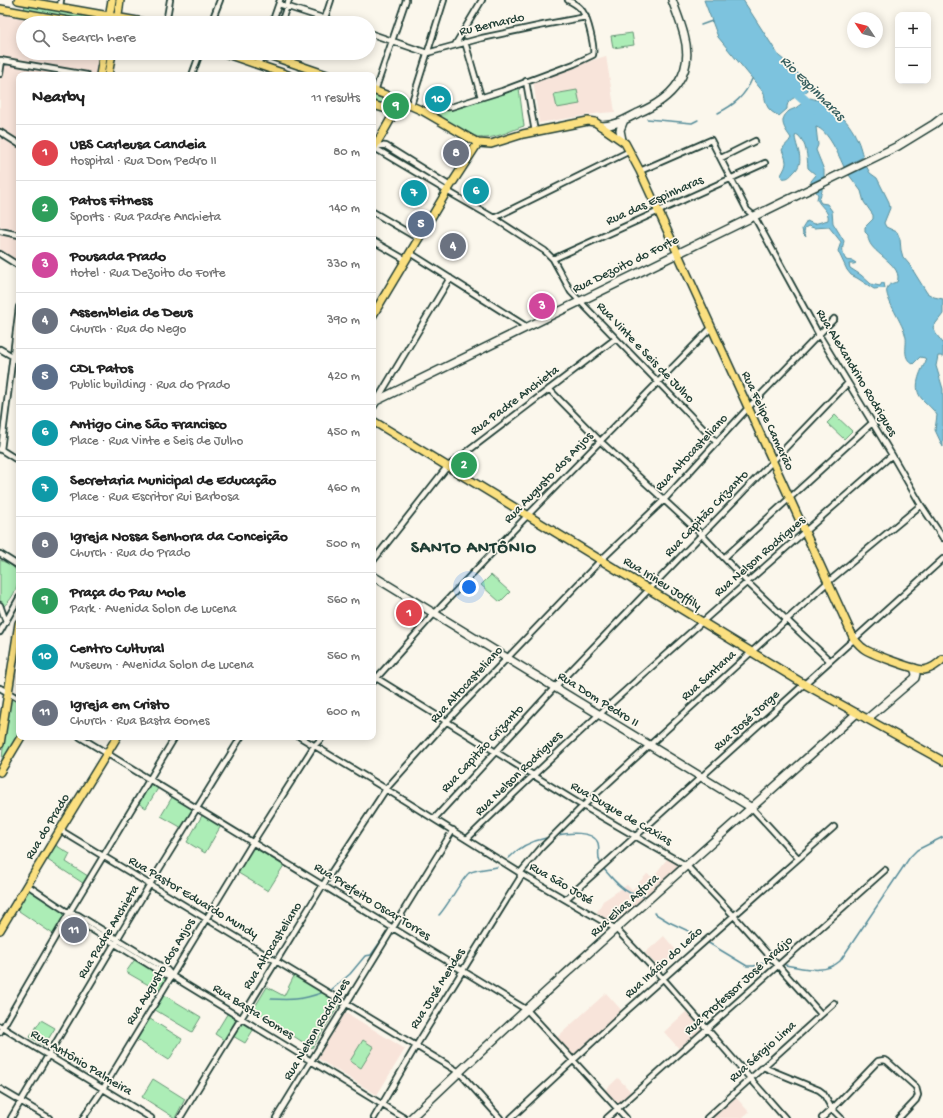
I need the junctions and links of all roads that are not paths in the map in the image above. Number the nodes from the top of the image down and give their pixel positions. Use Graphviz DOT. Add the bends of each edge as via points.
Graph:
graph roads {
  1 [pos="18,0"];
  2 [pos="112,0"];
  3 [pos="120,0"];
  4 [pos="170,0"];
  5 [pos="220,0"];
  6 [pos="289,0"];
  7 [pos="331,0"];
  8 [pos="406,0"];
  9 [pos="444,0"];
  10 [pos="482,0"];
  11 [pos="568,0"];
  12 [pos="672,0"];
  13 [pos="280,2"];
  14 [pos="60,4"];
  15 [pos="287,6"];
  16 [pos="0,9"];
  17 [pos="40,16"];
  18 [pos="99,16"];
  19 [pos="109,16"];
  20 [pos="118,16"];
  21 [pos="167,16"];
  22 [pos="214,16"];
  23 [pos="275,16"];
  24 [pos="283,16"];
  25 [pos="319,16"];
  26 [pos="326,16"];
  27 [pos="586,18"];
  28 [pos="376,36"];
  29 [pos="391,41"];
  30 [pos="465,42"];
  31 [pos="455,45"];
  32 [pos="427,52"];
  33 [pos="1,60"];
  34 [pos="103,60"];
  35 [pos="111,60"];
  36 [pos="197,60"];
  37 [pos="244,60"];
  38 [pos="262,60"];
  39 [pos="268,60"];
  40 [pos="284,60"];
  41 [pos="293,63"];
  42 [pos="258,65"];
  43 [pos="70,72"];
  44 [pos="101,72"];
  45 [pos="109,72"];
  46 [pos="193,72"];
  47 [pos="271,72"];
  48 [pos="287,72"];
  49 [pos="318,72"];
  50 [pos="0,74"];
  51 [pos="526,81"];
  52 [pos="376,85"];
  53 [pos="376,92"];
  54 [pos="481,97"];
  55 [pos="411,105"];
  56 [pos="376,106"];
  57 [pos="423,111"];
  58 [pos="943,117"];
  59 [pos="624,120"];
  60 [pos="614,124"];
  61 [pos="601,126"];
  62 [pos="0,132"];
  63 [pos="535,132"];
  64 [pos="614,134"];
  65 [pos="622,140"];
  66 [pos="755,141"];
  67 [pos="16,142"];
  68 [pos="376,143"];
  69 [pos="478,144"];
  70 [pos="376,147"];
  71 [pos="630,151"];
  72 [pos="721,158"];
  73 [pos="765,163"];
  74 [pos="640,171"];
  75 [pos="731,179"];
  76 [pos="449,189"];
  77 [pos="658,211"];
  78 [pos="376,214"];
  79 [pos="754,216"];
  80 [pos="494,218"];
  81 [pos="0,231"];
  82 [pos="16,234"];
  83 [pos="419,238"];
  84 [pos="376,243"];
  85 [pos="410,253"];
  86 [pos="677,253"];
  87 [pos="0,254"];
  88 [pos="553,259"];
  89 [pos="406,260"];
  90 [pos="16,264"];
  91 [pos="450,278"];
  92 [pos="579,301"];
  93 [pos="376,310"];
  94 [pos="834,319"];
  95 [pos="527,327"];
  96 [pos="711,328"];
  97 [pos="16,332"];
  98 [pos="819,335"];
  99 [pos="615,339"];
  100 [pos="0,349"];
  101 [pos="13,356"];
  102 [pos="16,358"];
  103 [pos="657,383"];
  104 [pos="848,383"];
  105 [pos="548,389"];
  106 [pos="376,401"];
  107 [pos="376,403"];
  108 [pos="748,408"];
  109 [pos="376,423"];
  110 [pos="872,423"];
  111 [pos="600,441"];
  112 [pos="717,443"];
  113 [pos="1,450"];
  114 [pos="892,455"];
  115 [pos="16,459"];
  116 [pos="773,461"];
  117 [pos="447,467"];
  118 [pos="790,498"];
  119 [pos="664,500"];
  120 [pos="921,506"];
  121 [pos="527,516"];
  122 [pos="805,532"];
  123 [pos="702,535"];
  124 [pos="943,538"];
  125 [pos="0,554"];
  126 [pos="376,557"];
  127 [pos="724,558"];
  128 [pos="943,559"];
  129 [pos="601,560"];
  130 [pos="16,564"];
  131 [pos="376,578"];
  132 [pos="828,582"];
  133 [pos="748,583"];
  134 [pos="649,590"];
  135 [pos="16,604"];
  136 [pos="0,605"];
  137 [pos="434,614"];
  138 [pos="787,620"];
  139 [pos="6,622"];
  140 [pos="702,623"];
  141 [pos="0,632"];
  142 [pos="854,639"];
  143 [pos="16,642"];
  144 [pos="752,652"];
  145 [pos="507,658"];
  146 [pos="943,659"];
  147 [pos="830,661"];
  148 [pos="914,668"];
  149 [pos="376,677"];
  150 [pos="376,680"];
  151 [pos="804,684"];
  152 [pos="555,687"];
  153 [pos="0,688"];
  154 [pos="8,693"];
  155 [pos="16,698"];
  156 [pos="857,713"];
  157 [pos="599,714"];
  158 [pos="867,719"];
  159 [pos="446,722"];
  160 [pos="19,740"];
  161 [pos="85,740"];
  162 [pos="115,740"];
  163 [pos="174,740"];
  164 [pos="239,740"];
  165 [pos="305,740"];
  166 [pos="320,740"];
  167 [pos="0,744"];
  168 [pos="314,746"];
  169 [pos="649,746"];
  170 [pos="496,752"];
  171 [pos="107,753"];
  172 [pos="943,760"];
  173 [pos="0,772"];
  174 [pos="533,775"];
  175 [pos="701,777"];
  176 [pos="150,779"];
  177 [pos="386,789"];
  178 [pos="583,806"];
  179 [pos="197,808"];
  180 [pos="752,808"];
  181 [pos="434,819"];
  182 [pos="834,827"];
  183 [pos="60,830"];
  184 [pos="453,830"];
  185 [pos="637,836"];
  186 [pos="468,839"];
  187 [pos="253,842"];
  188 [pos="104,856"];
  189 [pos="798,858"];
  190 [pos="686,866"];
  191 [pos="885,870"];
  192 [pos="520,872"];
  193 [pos="150,884"];
  194 [pos="27,885"];
  195 [pos="323,885"];
  196 [pos="566,899"];
  197 [pos="69,913"];
  198 [pos="734,916"];
  199 [pos="206,920"];
  200 [pos="392,928"];
  201 [pos="616,929"];
  202 [pos="0,930"];
  203 [pos="116,941"];
  204 [pos="276,961"];
  205 [pos="778,966"];
  206 [pos="462,970"];
  207 [pos="172,976"];
  208 [pos="663,978"];
  209 [pos="834,1003"];
  210 [pos="346,1004"];
  211 [pos="527,1010"];
  212 [pos="821,1014"];
  213 [pos="241,1018"];
  214 [pos="1,1028"];
  215 [pos="708,1029"];
  216 [pos="416,1046"];
  217 [pos="48,1056"];
  218 [pos="574,1060"];
  219 [pos="311,1061"];
  220 [pos="763,1067"];
  221 [pos="458,1072"];
  222 [pos="751,1078"];
  223 [pos="0,1089"];
  224 [pos="103,1089"];
  225 [pos="21,1102"];
  226 [pos="382,1104"];
  227 [pos="618,1109"];
  228 [pos="832,1109"];
  229 [pos="11,1118"];
  230 [pos="49,1118"];
  231 [pos="83,1118"];
  232 [pos="151,1118"];
  233 [pos="180,1118"];
  234 [pos="276,1118"];
  235 [pos="374,1118"];
  236 [pos="404,1118"];
  237 [pos="411,1118"];
  238 [pos="500,1118"];
  239 [pos="510,1118"];
  240 [pos="607,1118"];
  241 [pos="626,1118"];
  242 [pos="707,1118"];
  243 [pos="785,1118"];
  244 [pos="822,1118"];
  245 [pos="841,1118"];
  246 [pos="899,1118"];
  1 -- 14 [label="main road"];
  2 -- 19 [label="main road"];
  3 -- 20 [label="main road"];
  4 -- 21 [label="street"];
  5 -- 22 [label="street"];
  6 -- 15 [label="street"];
  7 -- 26 [label="street"];
  8 -- 29 [label="street"];
  9 -- 32 [label="street"];
  10 -- 31 [label="street"];
  11 -- 27 [label="street" via="580,8"];
  12 -- 59 [label="street" via="684,35 687,60 684,72 668,96"];
  13 -- 15 [label="street"];
  13 -- 23 [label="street"];
  14 -- 18 [label="main road"];
  15 -- 24 [label="street"];
  15 -- 25 [label="street"];
  16 -- 17 [label="main road"];
  27 -- 30 [label="street, Ru Bernardo"];
  27 -- 51 [label="street" via="594,49 593,55"];
  28 -- 29 [label="street"];
  29 -- 32 [label="street"];
  29 -- 52 [label="street"];
  30 -- 31 [label="street, Ru Bernardo"];
  30 -- 54 [label="street"];
  31 -- 32 [label="street, Ru Bernardo"];
  32 -- 55 [label="street"];
  33 -- 43 [label="street"];
  33 -- 50 [label="street"];
  34 -- 44 [label="main road"];
  35 -- 45 [label="main road"];
  36 -- 46 [label="street"];
  37 -- 42 [label="main road"];
  38 -- 42 [label="street"];
  39 -- 47 [label="street"];
  40 -- 41 [label="main road"];
  41 -- 48 [label="main road" via="286,67"];
  41 -- 49 [label="main road"];
  42 -- 47 [label="main road"];
  51 -- 54 [label="street"];
  51 -- 63 [label="street"];
  53 -- 55 [label="main road"];
  54 -- 57 [label="street" via="451,107"];
  55 -- 57 [label="main road"];
  56 -- 68 [label="main road" via="392,113 392,118"];
  57 -- 69 [label="main road"];
  58 -- 79 [label="street, Rua Dezoito do Forte" via="898,146"];
  59 -- 60 [label="street"];
  59 -- 65 [label="street" via="620,130"];
  60 -- 61 [label="street"];
  60 -- 64 [label="street"];
  61 -- 63 [label="main road, Rua Felipe Camarão" via="588,121"];
  61 -- 64 [label="main road, Rua Felipe Camarão"];
  62 -- 67 [label="street"];
  63 -- 69 [label="main road, Rua Felipe Camarão" via="491,144"];
  64 -- 65 [label="main road, Rua Felipe Camarão"];
  65 -- 71 [label="main road, Rua Felipe Camarão" via="626,142"];
  66 -- 72 [label="street"];
  69 -- 76 [label="main road"];
  70 -- 76 [label="street, Rua Vinte e Seis de Julho"];
  71 -- 74 [label="main road, Rua Felipe Camarão"];
  71 -- 80 [label="street"];
  72 -- 74 [label="street, Rua Alexandrino Rodrigues" via="711,140"];
  72 -- 75 [label="street, Rua Alexandrino Rodrigues"];
  73 -- 75 [label="street, Rua das Espinharas"];
  74 -- 77 [label="main road, Rua Felipe Camarão"];
  75 -- 77 [label="street, Rua das Espinharas"];
  75 -- 79 [label="street, Rua Alexandrino Rodrigues" via="747,210"];
  76 -- 80 [label="street, Rua Vinte e Seis de Julho"];
  76 -- 83 [label="main road"];
  77 -- 86 [label="main road, Rua Felipe Camarão"];
  77 -- 88 [label="street, Rua das Espinharas"];
  78 -- 83 [label="street"];
  79 -- 86 [label="street, Rua Dezoito do Forte"];
  79 -- 98 [label="street, Rua Alexandrino Rodrigues"];
  80 -- 88 [label="street, Rua Vinte e Seis de Julho" via="545,251"];
  81 -- 82 [label="street"];
  83 -- 85 [label="main road"];
  84 -- 89 [label="street"];
  85 -- 89 [label="main road"];
  85 -- 91 [label="street"];
  86 -- 92 [label="street, Rua Dezoito do Forte"];
  86 -- 96 [label="main road, Rua Felipe Camarão"];
  87 -- 90 [label="street"];
  88 -- 92 [label="street, Rua Vinte e Seis de Julho" via="567,287"];
  89 -- 93 [label="main road"];
  91 -- 95 [label="street"];
  91 -- 106 [label="street"];
  92 -- 95 [label="street, Rua Dezoito do Forte"];
  92 -- 99 [label="street, Rua Vinte e Seis de Julho"];
  94 -- 98 [label="street, Rua Altocasteliano"];
  95 -- 107 [label="street, Rua Dezoito do Forte"];
  96 -- 103 [label="street, Rua Augusto dos Anjos"];
  96 -- 108 [label="main road, Rua Felipe Camarão"];
  97 -- 101 [label="street"];
  98 -- 104 [label="street, Rua Alexandrino Rodrigues"];
  98 -- 108 [label="street, Rua Altocasteliano"];
  99 -- 103 [label="street, Rua Vinte e Seis de Julho"];
  99 -- 105 [label="street, Rua Padre Anchieta"];
  100 -- 101 [label="street"];
  101 -- 102 [label="street"];
  101 -- 113 [label="street"];
  103 -- 111 [label="street, Rua Augusto dos Anjos"];
  103 -- 112 [label="street, Rua Vinte e Seis de Julho"];
  104 -- 110 [label="street, Rua Alexandrino Rodrigues"];
  104 -- 116 [label="street, Rua Capitão Crizanto"];
  105 -- 111 [label="street"];
  105 -- 117 [label="street, Rua Padre Anchieta"];
  108 -- 112 [label="street, Rua Altocasteliano"];
  108 -- 116 [label="main road, Rua Felipe Camarão"];
  109 -- 117 [label="main road, Rua Irineu Joffily"];
  110 -- 114 [label="street, Rua Alexandrino Rodrigues"];
  110 -- 118 [label="street"];
  111 -- 119 [label="street"];
  111 -- 121 [label="street, Rua Augusto dos Anjos"];
  112 -- 119 [label="street, Rua Altocasteliano"];
  113 -- 115 [label="street"];
  114 -- 120 [label="street, Rua Alexandrino Rodrigues"];
  114 -- 122 [label="street, Rua Nelson Rodrigues"];
  116 -- 118 [label="main road, Rua Felipe Camarão"];
  116 -- 123 [label="street, Rua Capitão Crizanto"];
  117 -- 121 [label="main road, Rua Irineu Joffily"];
  117 -- 126 [label="street, Rua Padre Anchieta"];
  118 -- 122 [label="main road, Rua Felipe Camarão"];
  118 -- 127 [label="street"];
  119 -- 123 [label="street"];
  119 -- 129 [label="street, Rua Altocasteliano"];
  120 -- 124 [label="street, Rua Alexandrino Rodrigues"];
  120 -- 132 [label="street, Rua Santana"];
  121 -- 129 [label="main road, Rua Irineu Joffily"];
  121 -- 137 [label="street, Rua Augusto dos Anjos"];
  122 -- 132 [label="main road, Rua Felipe Camarão"];
  122 -- 133 [label="street, Rua Nelson Rodrigues"];
  123 -- 127 [label="street"];
  123 -- 134 [label="street, Rua Capitão Crizanto"];
  125 -- 130 [label="street"];
  127 -- 133 [label="street"];
  128 -- 142 [label="street, Rua José Jorge"];
  129 -- 134 [label="main road, Rua Irineu Joffily"];
  129 -- 145 [label="street, Rua Altocasteliano"];
  131 -- 137 [label="street, Rua Dom Pedro II"];
  132 -- 138 [label="street, Rua Santana"];
  132 -- 142 [label="main road, Rua Felipe Camarão"];
  133 -- 138 [label="street"];
  133 -- 140 [label="street, Rua Nelson Rodrigues"];
  134 -- 140 [label="main road, Rua Irineu Joffily"];
  134 -- 152 [label="street, Rua Capitão Crizanto"];
  135 -- 139 [label="street"];
  136 -- 139 [label="street"];
  137 -- 145 [label="street, Rua Dom Pedro II"];
  137 -- 149 [label="street, Rua Augusto dos Anjos"];
  138 -- 144 [label="street, Rua Santana"];
  138 -- 147 [label="street"];
  139 -- 141 [label="street"];
  140 -- 144 [label="main road, Rua Irineu Joffily"];
  140 -- 157 [label="street, Rua Nelson Rodrigues"];
  142 -- 147 [label="street, Rua José Jorge"];
  142 -- 148 [label="main road, Rua Felipe Camarão" via="862,648 873,654"];
  143 -- 154 [label="main road"];
  144 -- 151 [label="main road, Rua Irineu Joffily"];
  144 -- 169 [label="street, Rua Santana"];
  145 -- 152 [label="street, Rua Dom Pedro II"];
  145 -- 159 [label="street, Rua Altocasteliano"];
  146 -- 148 [label="main road" via="931,668"];
  147 -- 151 [label="street, Rua José Jorge"];
  148 -- 158 [label="street" via="915,678"];
  150 -- 159 [label="street, Rua Duque de Caxias"];
  151 -- 156 [label="main road, Rua Irineu Joffily"];
  151 -- 175 [label="street, Rua José Jorge"];
  152 -- 157 [label="street, Rua Dom Pedro II"];
  152 -- 170 [label="street, Rua Capitão Crizanto"];
  153 -- 154 [label="street"];
  154 -- 155 [label="street"];
  154 -- 167 [label="main road"];
  156 -- 158 [label="main road, Rua Irineu Joffily"];
  156 -- 180 [label="street, Rua Elias Asfora"];
  157 -- 169 [label="street, Rua Dom Pedro II"];
  157 -- 174 [label="street, Rua Nelson Rodrigues"];
  158 -- 172 [label="main road, Rua Irineu Joffily"];
  159 -- 170 [label="street, Rua Duque de Caxias"];
  159 -- 177 [label="street, Rua Altocasteliano"];
  160 -- 173 [label="main road"];
  161 -- 171 [label="street, Rua Prefeito Oscar Torres"];
  162 -- 171 [label="main road, Rua do Prado"];
  163 -- 176 [label="street"];
  164 -- 179 [label="street, Rua Padre Anchieta"];
  165 -- 168 [label="street, Rua São José"];
  166 -- 168 [label="street, Rua Augusto dos Anjos"];
  168 -- 177 [label="street, Rua São José"];
  168 -- 187 [label="street, Rua Augusto dos Anjos"];
  169 -- 175 [label="street, Rua Dom Pedro II"];
  169 -- 178 [label="street, Rua Santana"];
  170 -- 174 [label="street, Rua Duque de Caxias"];
  170 -- 181 [label="street, Rua Capitão Crizanto"];
  171 -- 176 [label="street, Rua Prefeito Oscar Torres"];
  171 -- 183 [label="main road, Rua do Prado"];
  174 -- 178 [label="street, Rua Duque de Caxias"];
  174 -- 186 [label="street, Rua Nelson Rodrigues"];
  175 -- 180 [label="street, Rua Dom Pedro II"];
  175 -- 185 [label="street, Rua José Jorge"];
  176 -- 179 [label="street, Rua Prefeito Oscar Torres"];
  176 -- 188 [label="street"];
  177 -- 181 [label="street, Rua São José"];
  177 -- 195 [label="street, Rua Altocasteliano"];
  178 -- 185 [label="street, Rua Duque de Caxias"];
  178 -- 192 [label="street, Rua Santana"];
  179 -- 187 [label="street, Rua Prefeito Oscar Torres"];
  179 -- 193 [label="street, Rua Padre Anchieta"];
  180 -- 189 [label="street, Rua Dom Pedro II"];
  180 -- 190 [label="street, Rua Elias Asfora"];
  181 -- 184 [label="street, Rua São José"];
  182 -- 189 [label="street, Rua Inácio do Leão"];
  183 -- 188 [label="street, Rua Pastor Eduardo Mundy"];
  183 -- 194 [label="main road, Rua do Prado"];
  184 -- 186 [label="street, Rua São José"];
  184 -- 200 [label="street, Rua Nelson Rodrigues"];
  185 -- 190 [label="street, Rua Duque de Caxias"];
  185 -- 196 [label="street, Rua José Jorge"];
  186 -- 192 [label="street, Rua São José"];
  187 -- 195 [label="street, Rua Prefeito Oscar Torres"];
  187 -- 199 [label="street, Rua Augusto dos Anjos"];
  188 -- 193 [label="street, Rua Pastor Eduardo Mundy"];
  188 -- 197 [label="street"];
  189 -- 198 [label="street, Rua Inácio do Leão"];
  190 -- 198 [label="street, Rua Duque de Caxias"];
  190 -- 201 [label="street, Rua Elias Asfora"];
  191 -- 205 [label="street, Rua Professor José Araújo"];
  192 -- 196 [label="street, Rua São José"];
  192 -- 206 [label="street, Rua José Mendes" via="520,878"];
  193 -- 199 [label="street, Rua Pastor Eduardo Mundy"];
  193 -- 203 [label="street, Rua Padre Anchieta"];
  194 -- 197 [label="street, Rua Basta Gomes"];
  194 -- 202 [label="main road, Rua do Prado"];
  195 -- 200 [label="street, Rua Prefeito Oscar Torres"];
  195 -- 204 [label="street, Rua Altocasteliano"];
  196 -- 201 [label="street, Rua São José"];
  197 -- 203 [label="street, Rua Basta Gomes" via="78,915"];
  197 -- 214 [label="street"];
  198 -- 205 [label="street, Rua Duque de Caxias"];
  198 -- 208 [label="street, Rua Inácio do Leão"];
  199 -- 204 [label="street, Rua Pastor Eduardo Mundy"];
  199 -- 207 [label="street, Rua Augusto dos Anjos"];
  200 -- 206 [label="street, Rua Prefeito Oscar Torres"];
  200 -- 210 [label="street, Rua Nelson Rodrigues"];
  201 -- 208 [label="street, Rua São José"];
  201 -- 211 [label="street, Rua Elias Asfora"];
  203 -- 207 [label="street, Rua Basta Gomes" via="167,970"];
  203 -- 217 [label="street, Rua Padre Anchieta"];
  204 -- 210 [label="street, Rua Pastor Eduardo Mundy"];
  204 -- 213 [label="street, Rua Altocasteliano"];
  205 -- 212 [label="street, Rua Duque de Caxias"];
  205 -- 215 [label="street, Rua Professor José Araújo"];
  206 -- 211 [label="street, Rua Prefeito Oscar Torres"];
  206 -- 216 [label="street, Rua José Mendes"];
  207 -- 213 [label="street, Rua Basta Gomes"];
  207 -- 224 [label="street, Rua Augusto dos Anjos"];
  208 -- 215 [label="street, Rua São José"];
  208 -- 218 [label="street, Rua Inácio do Leão"];
  209 -- 212 [label="street, Rua Sérgio Lima"];
  210 -- 216 [label="street, Rua Pastor Eduardo Mundy"];
  210 -- 219 [label="street, Rua Nelson Rodrigues"];
  211 -- 218 [label="street, Rua Prefeito Oscar Torres"];
  211 -- 221 [label="street, Rua Elias Asfora"];
  212 -- 220 [label="street, Rua Sérgio Lima"];
  213 -- 219 [label="street, Rua Basta Gomes"];
  213 -- 233 [label="street, Rua Altocasteliano"];
  214 -- 217 [label="street, Rua Antônio Palmeira"];
  215 -- 222 [label="street, Rua São José"];
  215 -- 227 [label="street, Rua Professor José Araújo"];
  216 -- 221 [label="street, Rua Pastor Eduardo Mundy"];
  216 -- 226 [label="street, Rua José Mendes"];
  217 -- 224 [label="street, Rua Antônio Palmeira"];
  217 -- 225 [label="street, Rua Padre Anchieta"];
  218 -- 227 [label="street, Rua Prefeito Oscar Torres"];
  218 -- 239 [label="street, Rua Inácio do Leão"];
  219 -- 226 [label="street, Rua Basta Gomes"];
  219 -- 234 [label="street, Rua Nelson Rodrigues"];
  220 -- 222 [label="street, Rua Sérgio Lima"];
  220 -- 228 [label="street" via="819,1090"];
  221 -- 237 [label="street, Rua Elias Asfora"];
  221 -- 238 [label="street, Rua Pastor Eduardo Mundy"];
  222 -- 242 [label="street, Rua Sérgio Lima"];
  222 -- 243 [label="street, Rua São José"];
  223 -- 225 [label="street"];
  224 -- 231 [label="street, Rua Augusto dos Anjos"];
  224 -- 232 [label="street, Rua Antônio Palmeira"];
  225 -- 229 [label="street, Rua Padre Anchieta"];
  225 -- 230 [label="street"];
  226 -- 235 [label="street, Rua José Mendes"];
  226 -- 236 [label="street, Rua Basta Gomes"];
  227 -- 240 [label="street, Rua Professor José Araújo"];
  227 -- 241 [label="street, Rua Prefeito Oscar Torres"];
  228 -- 244 [label="street"];
  228 -- 245 [label="street"];
  228 -- 246 [label="street" via="878,1061 884,1060 916,1087 916,1100"];
}
